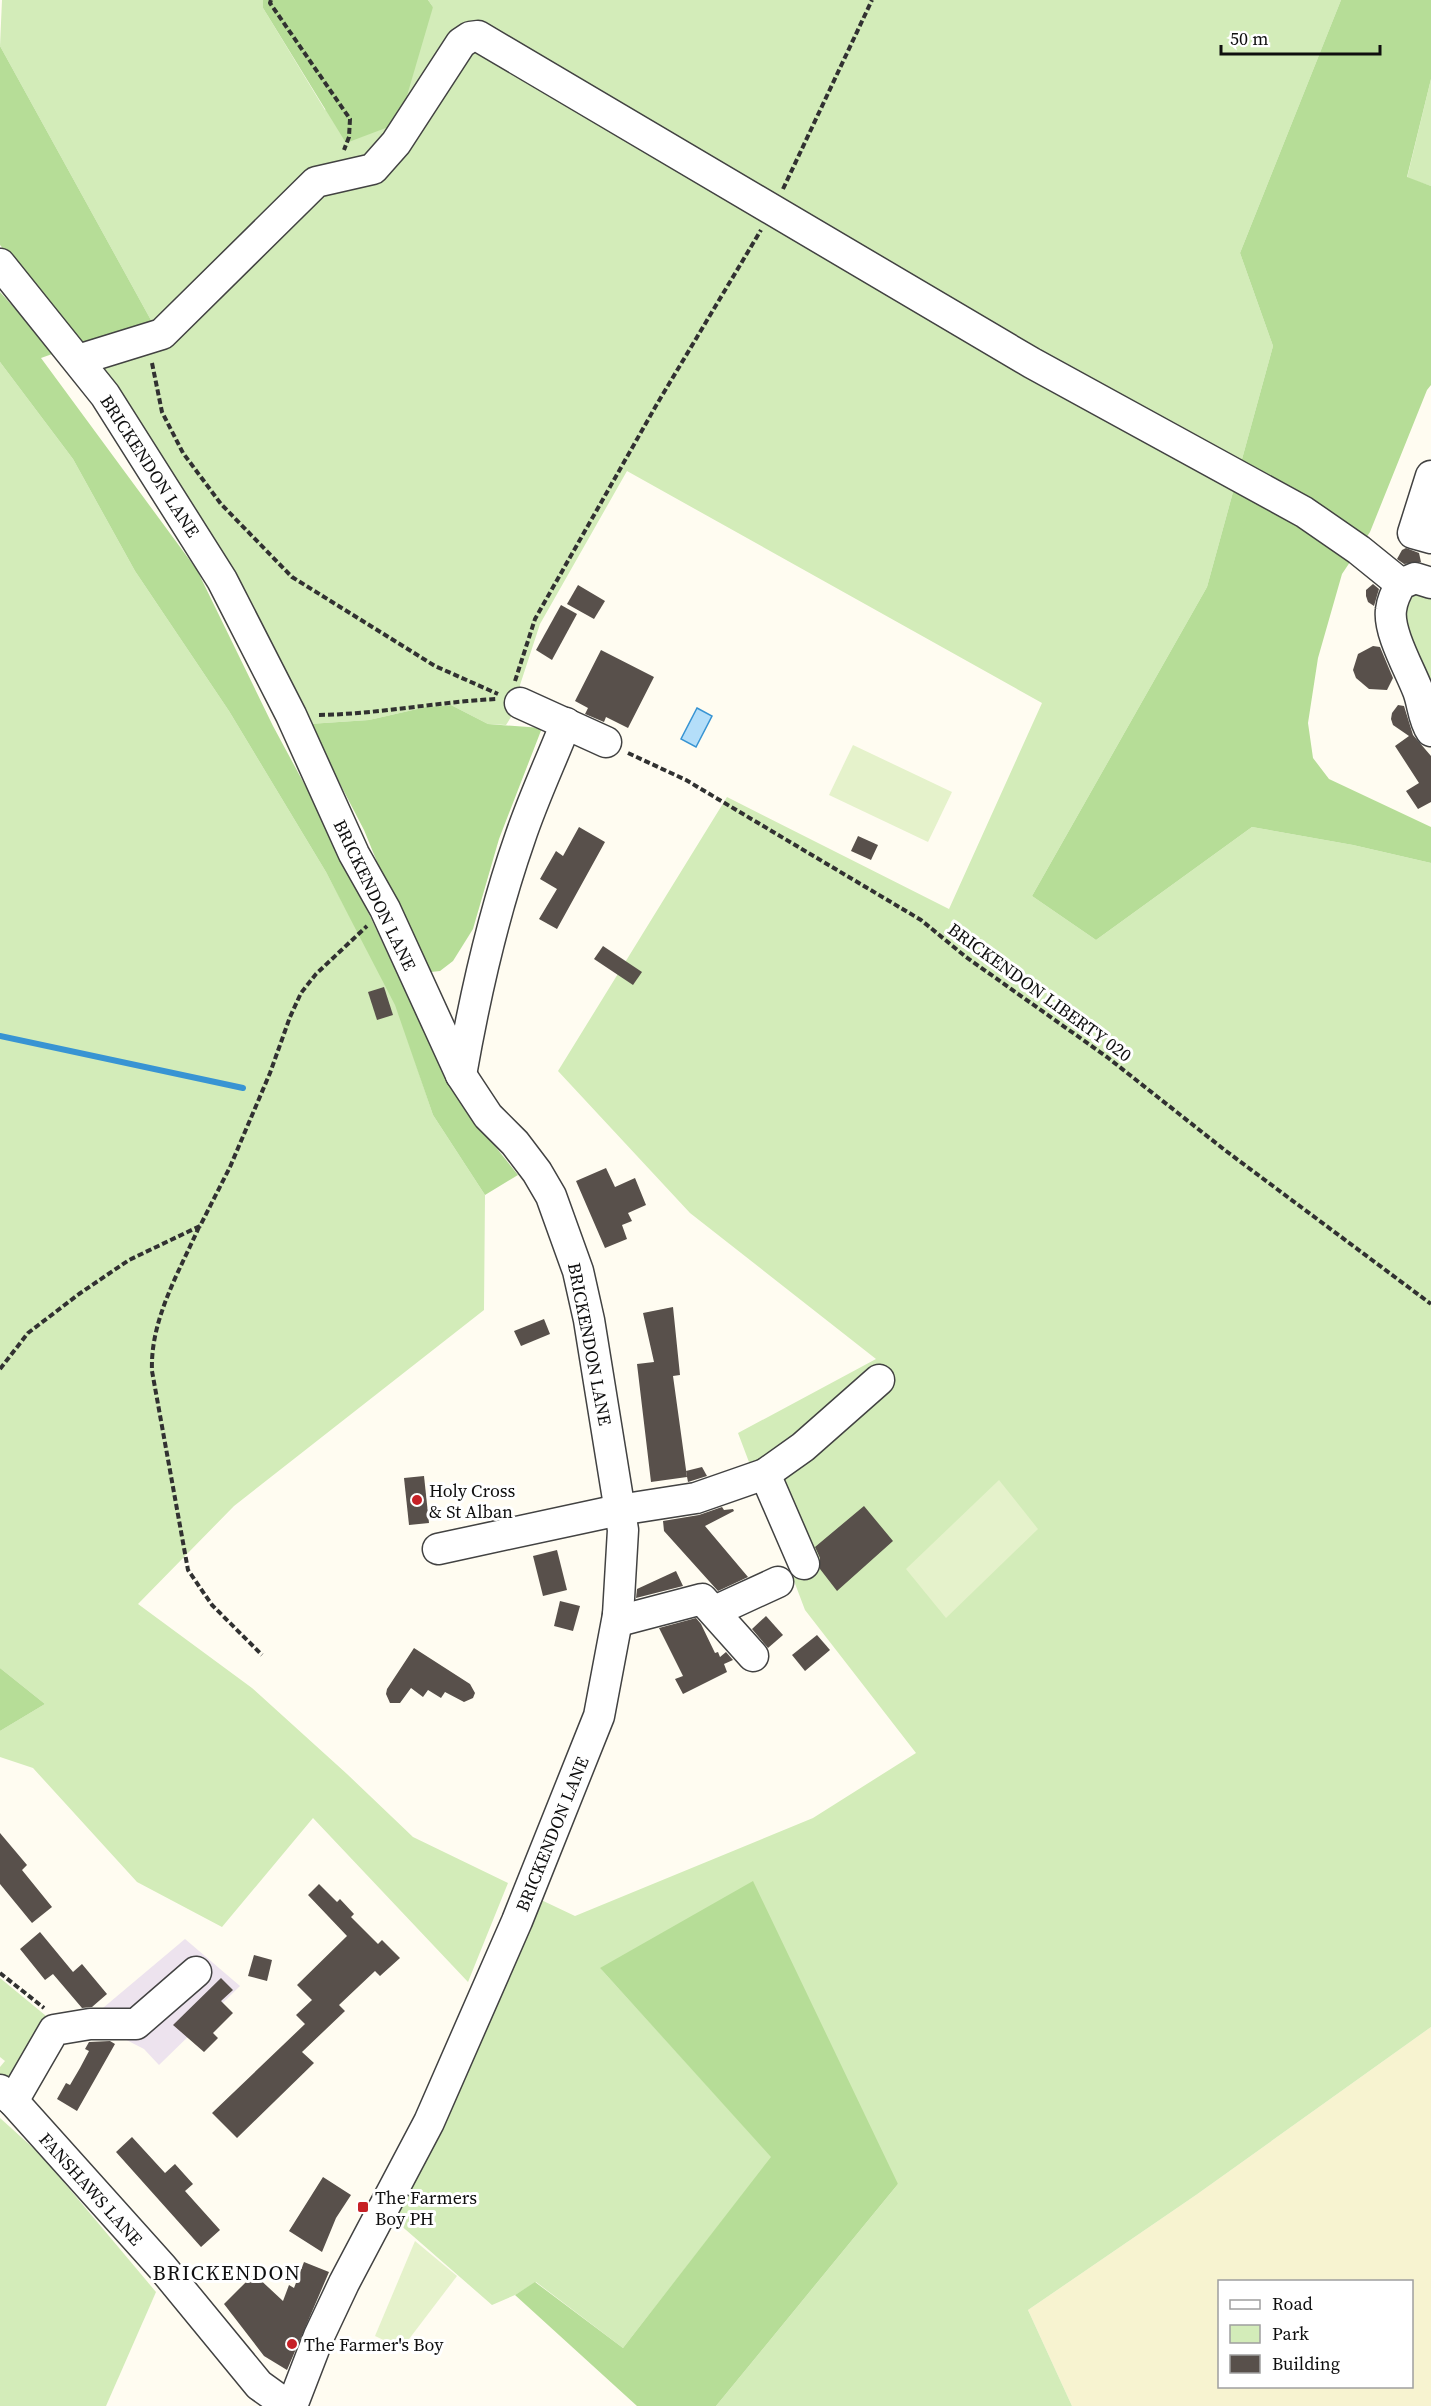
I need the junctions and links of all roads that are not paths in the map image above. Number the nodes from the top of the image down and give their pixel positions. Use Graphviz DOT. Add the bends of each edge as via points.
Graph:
graph roads {
  1 [pos="5,280"];
  2 [pos="78,360"];
  3 [pos="1431,476"];
  4 [pos="1431,538"];
  5 [pos="1431,583"];
  6 [pos="1401,584"];
  7 [pos="510,697"];
  8 [pos="566,723"];
  9 [pos="1431,731"];
  10 [pos="606,742"];
  11 [pos="476,997"];
  12 [pos="429,1007"];
  13 [pos="462,1075"];
  14 [pos="879,1380"];
  15 [pos="765,1474"];
  16 [pos="620,1510"];
  17 [pos="438,1549"];
  18 [pos="804,1564"];
  19 [pos="778,1582"];
  20 [pos="715,1611"];
  21 [pos="618,1615"];
  22 [pos="753,1656"];
  23 [pos="196,1971"];
  24 [pos="6,2096"];
  25 [pos="292,2406"];
  1 -- 2 [label="street, BRICKENDON LANE"];
  2 -- 6 [label="street" via="162,334 316,182 373,169 396,143 461,43 470,36 478,36 1032,363 1304,512"];
  2 -- 12 [label="street, BRICKENDON LANE" via="222,580 291,715"];
  3 -- 4 [label="street" via="1413,533"];
  5 -- 6 [label="street" via="1415,578"];
  6 -- 9 [label="street" via="1391,620"];
  7 -- 8 [label="street"];
  8 -- 10 [label="street"];
  8 -- 11 [label="street" via="520,837"];
  11 -- 12 [label="street" via="450,1006"];
  11 -- 13 [label="street"];
  12 -- 13 [label="street, BRICKENDON LANE"];
  13 -- 16 [label="street, BRICKENDON LANE" via="488,1116 537,1172 561,1222 589,1320"];
  14 -- 15 [label="street" via="803,1447"];
  15 -- 16 [label="street" via="696,1498"];
  15 -- 18 [label="street"];
  16 -- 17 [label="street"];
  16 -- 21 [label="street, BRICKENDON LANE" via="623,1530"];
  19 -- 20 [label="street"];
  20 -- 21 [label="street" via="702,1599 626,1619"];
  20 -- 22 [label="street"];
  21 -- 25 [label="street, BRICKENDON LANE" via="599,1716 517,1921 429,2122 344,2283"];
  23 -- 24 [label="street, FANSHAWS LANE" via="136,2024 90,2024 54,2030"];
  24 -- 25 [label="street, FANSHAWS LANE" via="162,2267 259,2385"];
}
